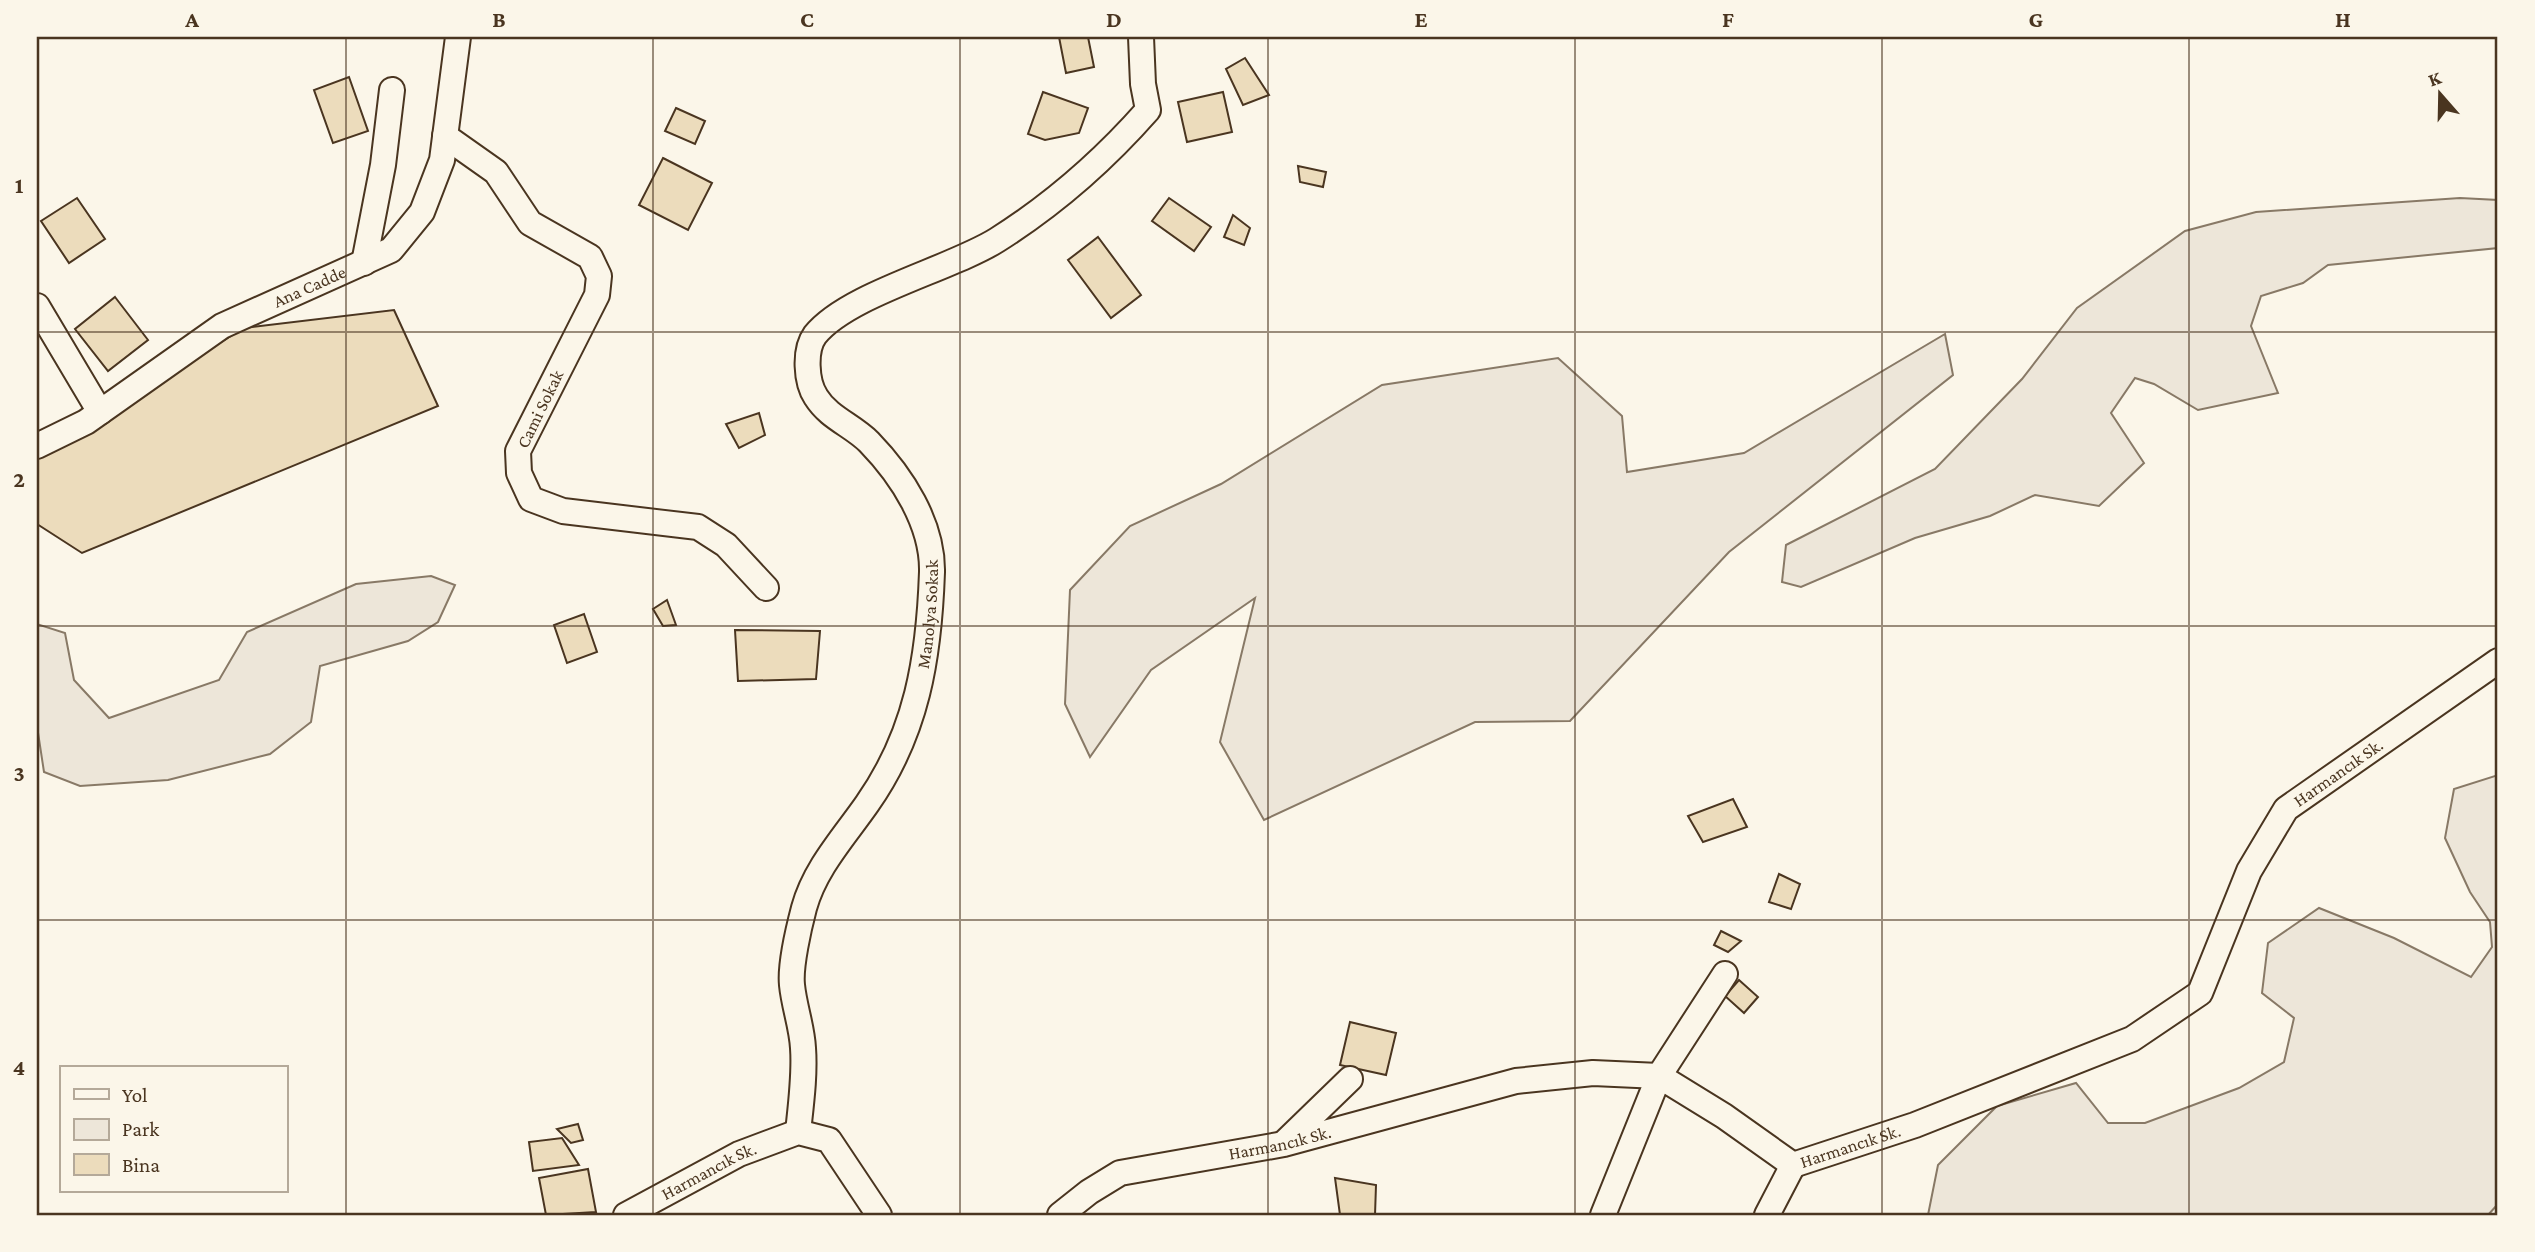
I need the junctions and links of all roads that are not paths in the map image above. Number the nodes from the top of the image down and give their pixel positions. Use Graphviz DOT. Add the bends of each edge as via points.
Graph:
graph roads {
  1 [pos="458,37"];
  2 [pos="1141,37"];
  3 [pos="392,90"];
  4 [pos="445,136"];
  5 [pos="364,263"];
  6 [pos="37,306"];
  7 [pos="100,412"];
  8 [pos="37,446"];
  9 [pos="766,588"];
  10 [pos="2498,661"];
  11 [pos="1725,974"];
  12 [pos="1659,1076"];
  13 [pos="1350,1079"];
  14 [pos="799,1132"];
  15 [pos="1284,1144"];
  16 [pos="1793,1165"];
  17 [pos="626,1215"];
  18 [pos="879,1215"];
  19 [pos="1060,1215"];
  20 [pos="1603,1215"];
  21 [pos="1767,1215"];
  1 -- 4 [label="street, Ana Cadde"];
  2 -- 14 [label="street, Manolya Sokak" via="1148,110 1074,184 996,241 844,312 814,337 807,368 814,394 832,417 867,440 918,506 932,567 928,637 915,710 897,754 835,845 804,906 791,980 803,1047"];
  3 -- 5 [label="street"];
  4 -- 5 [label="street, Ana Cadde" via="442,160 422,212 391,250"];
  4 -- 9 [label="street, Cami Sokak" via="496,172 530,223 590,257 599,276 597,295 518,451 519,473 531,499 563,511 698,527 726,545"];
  5 -- 7 [label="street, Ana Cadde" via="222,326"];
  6 -- 7 [label="street"];
  7 -- 8 [label="street, Ana Cadde"];
  10 -- 16 [label="street, Harmancık Sk." via="2286,809 2249,870 2200,993 2132,1039 1915,1125"];
  11 -- 12 [label="street"];
  12 -- 15 [label="street, Harmancık Sk." via="1593,1073 1516,1081"];
  12 -- 16 [label="street, Harmancık Sk."];
  12 -- 20 [label="street"];
  13 -- 15 [label="street"];
  14 -- 17 [label="street, Harmancık Sk." via="739,1154"];
  14 -- 18 [label="street" via="829,1140"];
  15 -- 19 [label="street, Harmancık Sk." via="1120,1174"];
  16 -- 21 [label="street"];
}
